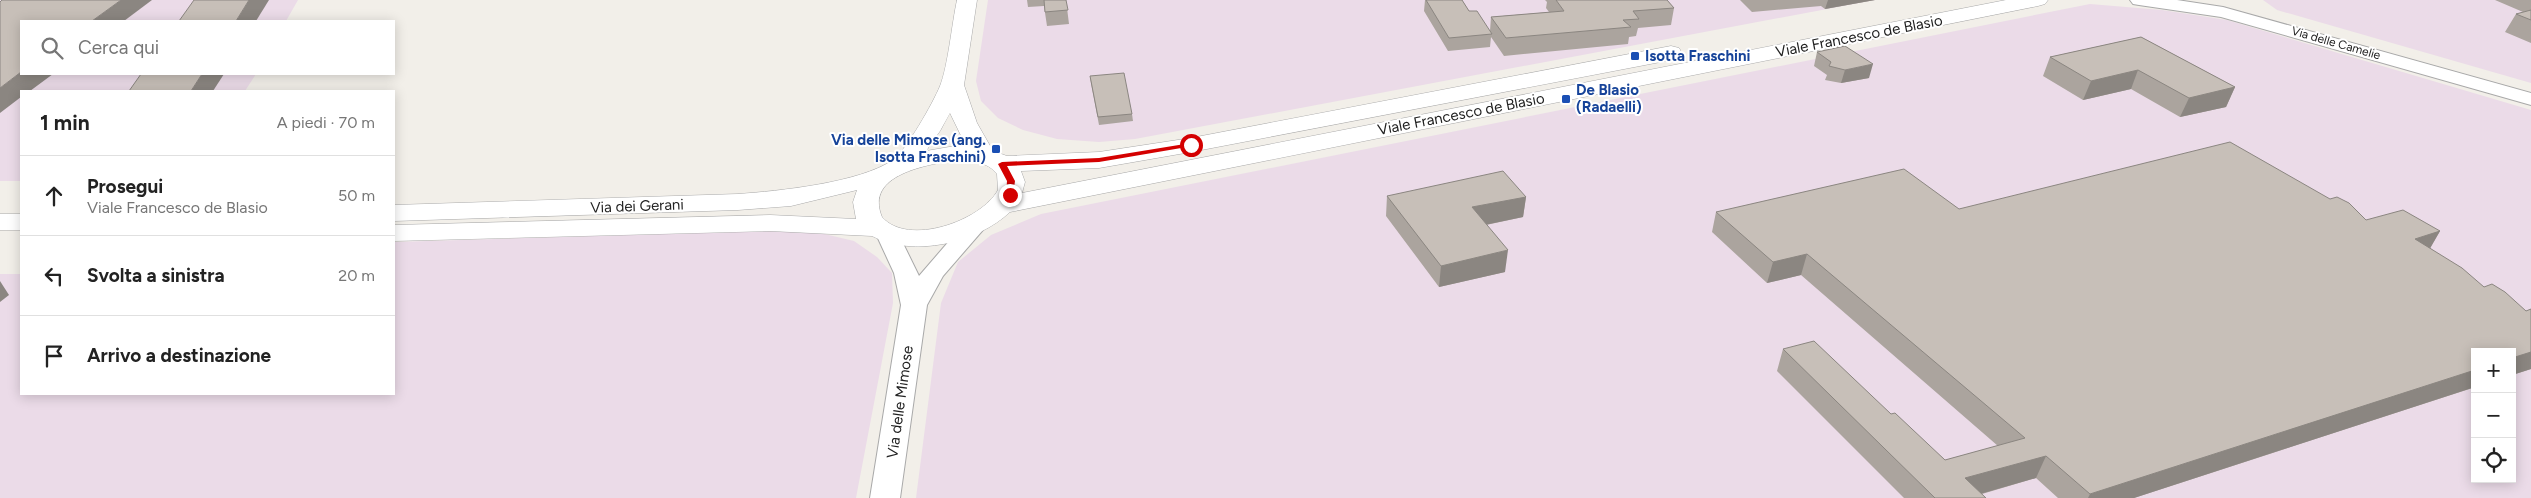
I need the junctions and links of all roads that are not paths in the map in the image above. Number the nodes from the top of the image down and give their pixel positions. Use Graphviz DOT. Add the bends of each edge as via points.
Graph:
graph roads {
  1 [pos="968,0"];
  2 [pos="1952,0"];
  3 [pos="2038,0"];
  4 [pos="2139,0"];
  5 [pos="952,85"];
  6 [pos="2531,99"];
  7 [pos="993,160"];
  8 [pos="901,166"];
  9 [pos="878,178"];
  10 [pos="1002,205"];
  11 [pos="395,213"];
  12 [pos="0,222"];
  13 [pos="20,222"];
  14 [pos="977,223"];
  15 [pos="882,231"];
  16 [pos="395,233"];
  17 [pos="20,240"];
  18 [pos="0,241"];
  19 [pos="914,305"];
  20 [pos="885,498"];
  1 -- 5 [label="street"];
  2 -- 7 [label="street, Viale Francesco de Blasio" via="1191,145 1099,160"];
  3 -- 10 [label="street, Viale Francesco de Blasio"];
  4 -- 6 [label="street, Via delle Camelie" via="2223,12"];
  5 -- 7 [label="street" via="965,123"];
  5 -- 8 [label="street" via="928,131"];
  7 -- 8 [label="street, Viale Francesco de Blasio" via="956,152"];
  7 -- 10 [label="street" via="1011,181 1010,195"];
  8 -- 9 [label="street, Via dei Gerani"];
  9 -- 11 [label="street, Via dei Gerani" via="792,198 738,202"];
  9 -- 15 [label="street" via="866,197 866,211 868,220"];
  10 -- 14 [label="street, Via dei Gerani"];
  12 -- 13 [label="street"];
  14 -- 15 [label="street, Via dei Gerani" via="931,236 908,238"];
  14 -- 19 [label="street" via="933,273"];
  15 -- 16 [label="street, Via dei Gerani" via="770,223"];
  15 -- 19 [label="street" via="906,274"];
  17 -- 18 [label="street"];
  19 -- 20 [label="street, Via delle Mimose"];
}
